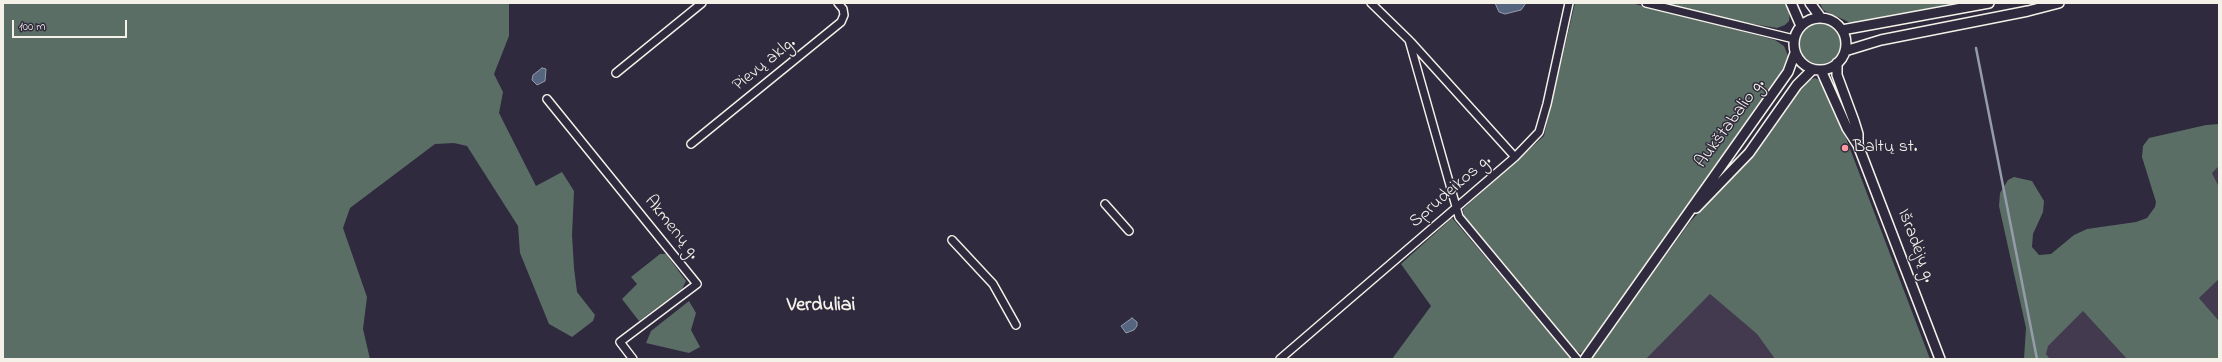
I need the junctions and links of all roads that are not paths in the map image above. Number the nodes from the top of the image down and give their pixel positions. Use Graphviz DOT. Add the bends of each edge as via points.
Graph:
graph roads {
  1 [pos="702,3"];
  2 [pos="838,3"];
  3 [pos="1371,3"];
  4 [pos="1569,3"];
  5 [pos="1646,3"];
  6 [pos="1791,3"];
  7 [pos="1810,3"];
  8 [pos="1989,3"];
  9 [pos="2058,3"];
  10 [pos="1821,18"];
  11 [pos="1800,26"];
  12 [pos="1842,30"];
  13 [pos="1794,39"];
  14 [pos="1409,40"];
  15 [pos="1844,51"];
  16 [pos="1795,53"];
  17 [pos="1838,63"];
  18 [pos="1817,69"];
  19 [pos="616,73"];
  20 [pos="547,99"];
  21 [pos="691,144"];
  22 [pos="1858,145"];
  23 [pos="1515,157"];
  24 [pos="1105,204"];
  25 [pos="1456,206"];
  26 [pos="1690,213"];
  27 [pos="1130,231"];
  28 [pos="952,240"];
  29 [pos="1016,325"];
  30 [pos="633,359"];
  31 [pos="1280,359"];
  32 [pos="1576,359"];
  33 [pos="1585,359"];
  34 [pos="1940,359"];
  1 -- 19 [label="street"];
  2 -- 21 [label="street, Pievų aklg." via="844,15 841,22"];
  3 -- 14 [label="street"];
  4 -- 23 [label="street, Sprudeikos g." via="1539,132"];
  5 -- 13 [label="street"];
  6 -- 11 [label="main road"];
  7 -- 10 [label="main road"];
  8 -- 12 [label="main road"];
  9 -- 15 [label="main road" via="1881,40"];
  10 -- 11 [label="main road" via="1806,21"];
  10 -- 12 [label="main road" via="1829,19"];
  11 -- 13 [label="main road"];
  12 -- 15 [label="main road" via="1846,44"];
  13 -- 16 [label="main road"];
  14 -- 23 [label="street"];
  14 -- 25 [label="street"];
  15 -- 17 [label="main road"];
  16 -- 18 [label="main road" via="1799,60"];
  16 -- 26 [label="main road, Aukštabalio g." via="1788,72"];
  17 -- 18 [label="main road" via="1832,67"];
  17 -- 22 [label="main road, Išradėjų g." via="1836,75 1858,134"];
  18 -- 22 [label="main road, Išradėjų g."];
  18 -- 26 [label="main road, Aukštabalio g." via="1798,85 1749,153"];
  20 -- 30 [label="street, Akmenų g." via="697,284 620,342"];
  22 -- 34 [label="main road, Išradėjų g."];
  23 -- 25 [label="street, Sprudeikos g."];
  24 -- 27 [label="street"];
  25 -- 31 [label="street, Sprudeikos g."];
  25 -- 32 [label="street" via="1459,217"];
  26 -- 33 [label="main road, Aukštabalio g."];
  28 -- 29 [label="street" via="993,284"];
}
